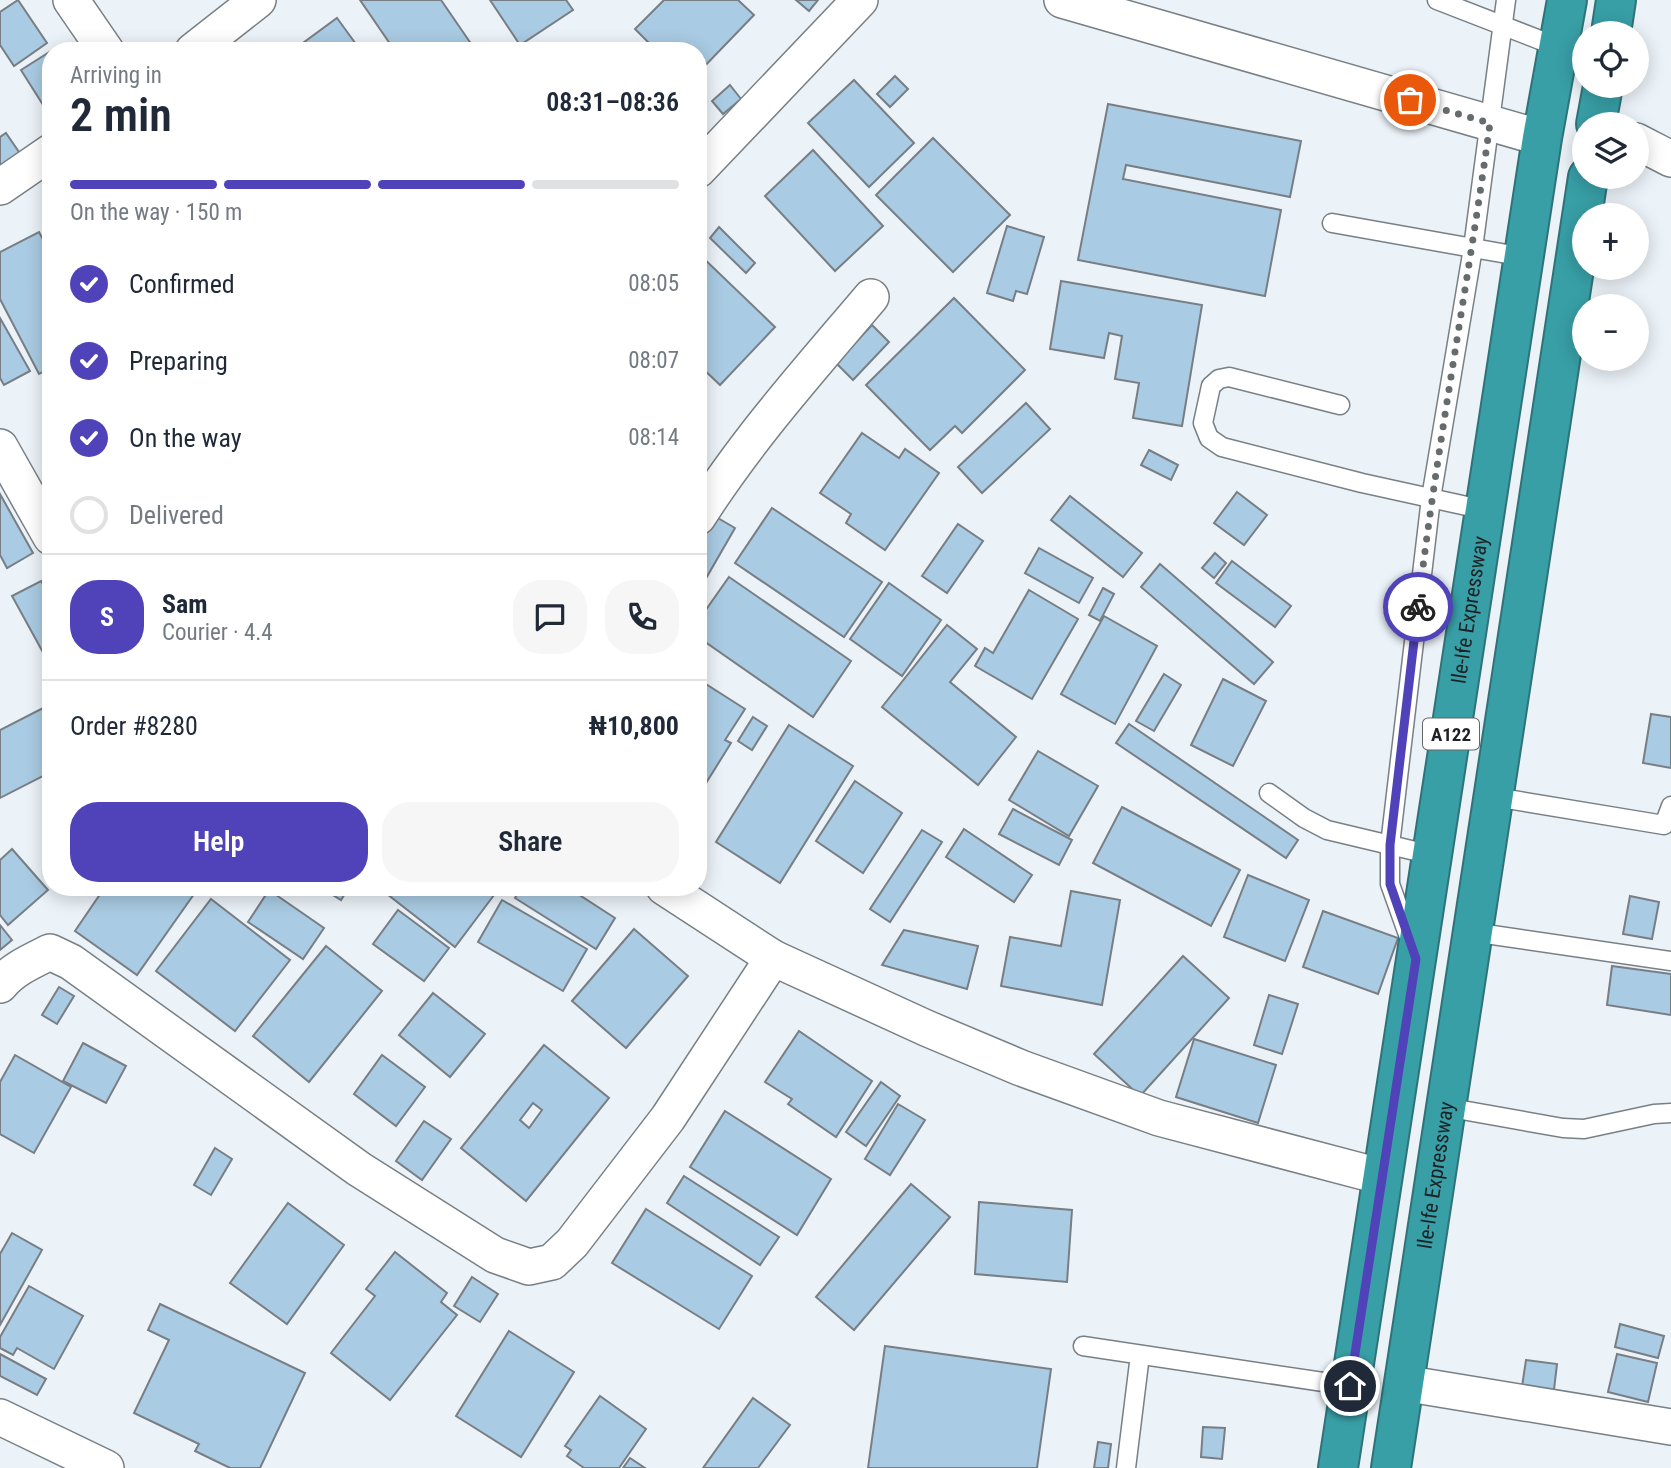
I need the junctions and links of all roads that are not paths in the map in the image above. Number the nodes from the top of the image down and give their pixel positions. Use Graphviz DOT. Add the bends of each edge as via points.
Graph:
graph roads {
  1 [pos="71,0"];
  2 [pos="258,0"];
  3 [pos="860,0"];
  4 [pos="1062,0"];
  5 [pos="1437,0"];
  6 [pos="1506,0"];
  7 [pos="1567,0"];
  8 [pos="1616,0"];
  9 [pos="1613,21"];
  10 [pos="1502,25"];
  11 [pos="100,42"];
  12 [pos="204,42"];
  13 [pos="1558,47"];
  14 [pos="1490,123"];
  15 [pos="1542,138"];
  16 [pos="1649,148"];
  17 [pos="42,158"];
  18 [pos="1671,159"];
  19 [pos="707,161"];
  20 [pos="0,187"];
  21 [pos="1586,189"];
  22 [pos="1332,223"];
  23 [pos="1473,248"];
  24 [pos="1524,257"];
  25 [pos="871,297"];
  26 [pos="1340,405"];
  27 [pos="0,447"];
  28 [pos="1431,498"];
  29 [pos="707,503"];
  30 [pos="1485,510"];
  31 [pos="42,521"];
  32 [pos="1269,793"];
  33 [pos="1495,797"];
  34 [pos="1671,806"];
  35 [pos="1390,845"];
  36 [pos="1432,855"];
  37 [pos="678,896"];
  38 [pos="1472,932"];
  39 [pos="774,958"];
  40 [pos="1416,959"];
  41 [pos="1671,961"];
  42 [pos="0,985"];
  43 [pos="1445,1107"];
  44 [pos="1671,1113"];
  45 [pos="1383,1177"];
  46 [pos="1083,1346"];
  47 [pos="1140,1355"];
  48 [pos="1403,1382"];
  49 [pos="1350,1386"];
  50 [pos="0,1417"];
  51 [pos="1671,1427"];
  52 [pos="106,1468"];
  53 [pos="1125,1468"];
  54 [pos="1338,1468"];
  55 [pos="1391,1468"];
  1 -- 11 [label="street"];
  2 -- 12 [label="street"];
  3 -- 19 [label="street"];
  4 -- 14 [label="street"];
  5 -- 10 [label="lane"];
  6 -- 10 [label="lane"];
  7 -- 13 [label="highway, Ile-Ife Expressway / A122"];
  8 -- 9 [label="highway"];
  10 -- 13 [label="lane"];
  10 -- 14 [label="lane"];
  13 -- 15 [label="highway, Ile-Ife Expressway / A122"];
  14 -- 15 [label="street"];
  14 -- 23 [label="lane"];
  15 -- 24 [label="highway, Ile-Ife Expressway / A122"];
  16 -- 18 [label="street"];
  17 -- 20 [label="street"];
  21 -- 33 [label="highway, Ile-Ife Expressway / A122"];
  22 -- 23 [label="lane"];
  23 -- 24 [label="lane"];
  23 -- 28 [label="lane"];
  24 -- 30 [label="highway, Ile-Ife Expressway / A122"];
  25 -- 29 [label="street" via="790,392"];
  26 -- 28 [label="lane" via="1229,377 1211,386 1203,423 1209,438 1222,447"];
  27 -- 31 [label="street"];
  28 -- 30 [label="lane"];
  28 -- 35 [label="lane"];
  30 -- 36 [label="highway, Ile-Ife Expressway / A122"];
  32 -- 35 [label="lane" via="1327,830"];
  33 -- 34 [label="lane" via="1664,825"];
  33 -- 38 [label="highway, Ile-Ife Expressway / A122"];
  35 -- 36 [label="lane"];
  35 -- 40 [label="lane" via="1390,884"];
  36 -- 40 [label="highway, Ile-Ife Expressway / A122"];
  37 -- 39 [label="street"];
  38 -- 41 [label="lane"];
  38 -- 43 [label="highway, Ile-Ife Expressway / A122"];
  39 -- 42 [label="street" via="668,1118 572,1243 552,1262 529,1267 495,1255 359,1169 71,962 50,952 25,964"];
  39 -- 45 [label="street" via="926,1028 1090,1094 1159,1118"];
  40 -- 45 [label="highway, Ile-Ife Expressway / A122"];
  43 -- 44 [label="lane" via="1584,1129"];
  43 -- 48 [label="highway, Ile-Ife Expressway / A122"];
  45 -- 49 [label="highway, Ile-Ife Expressway / A122"];
  46 -- 47 [label="lane"];
  47 -- 49 [label="lane"];
  47 -- 53 [label="lane"];
  48 -- 51 [label="street"];
  48 -- 55 [label="highway, Ile-Ife Expressway / A122"];
  49 -- 54 [label="highway, Ile-Ife Expressway / A122"];
  50 -- 52 [label="street"];
}
